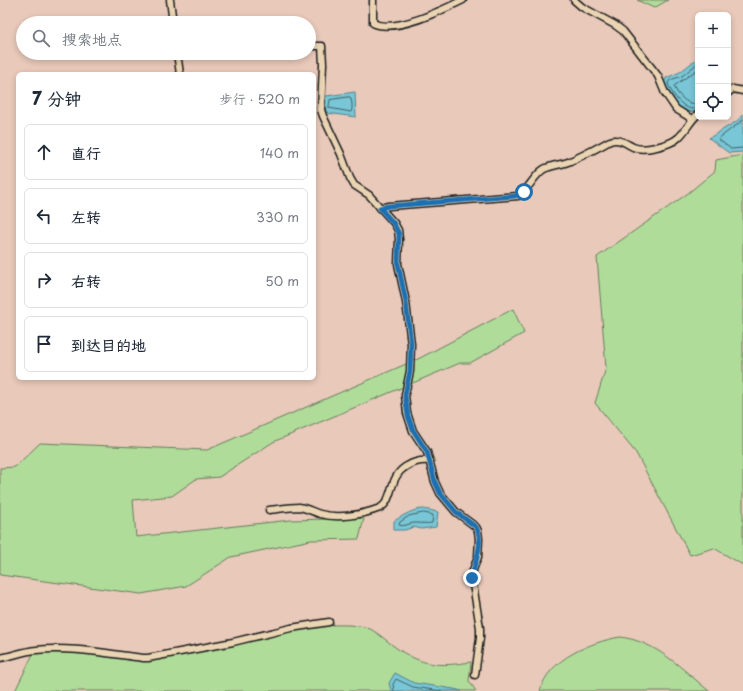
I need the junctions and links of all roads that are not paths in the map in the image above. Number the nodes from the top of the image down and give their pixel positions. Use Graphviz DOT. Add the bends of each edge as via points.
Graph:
graph roads {
  1 [pos="170,0"];
  2 [pos="373,0"];
  3 [pos="463,0"];
  4 [pos="574,0"];
  5 [pos="173,16"];
  6 [pos="316,46"];
  7 [pos="178,60"];
  8 [pos="180,72"];
  9 [pos="731,91"];
  10 [pos="743,91"];
  11 [pos="695,116"];
  12 [pos="692,119"];
  13 [pos="380,208"];
  14 [pos="430,462"];
  15 [pos="269,510"];
  16 [pos="329,622"];
  17 [pos="0,658"];
  18 [pos="475,674"];
  1 -- 5 [label="street"];
  2 -- 3 [label="street" via="373,23 384,26 422,19"];
  4 -- 12 [label="street" via="623,31 658,76 664,93 676,109"];
  6 -- 13 [label="street" via="322,46 323,116 344,161 347,174"];
  7 -- 8 [label="street"];
  9 -- 10 [label="street"];
  11 -- 12 [label="street"];
  12 -- 13 [label="street" via="678,138 657,146 638,149 614,139 569,162 551,166 538,174 518,196"];
  13 -- 14 [label="street" via="399,234 398,264 411,344 410,371 405,395 407,413"];
  14 -- 15 [label="street" via="421,460 400,470 384,504 365,513 335,517 299,507"];
  14 -- 18 [label="street" via="440,493 456,512 476,527 479,535 478,557 472,578 480,628"];
  16 -- 17 [label="street" via="148,658 80,650 44,649"];
}
